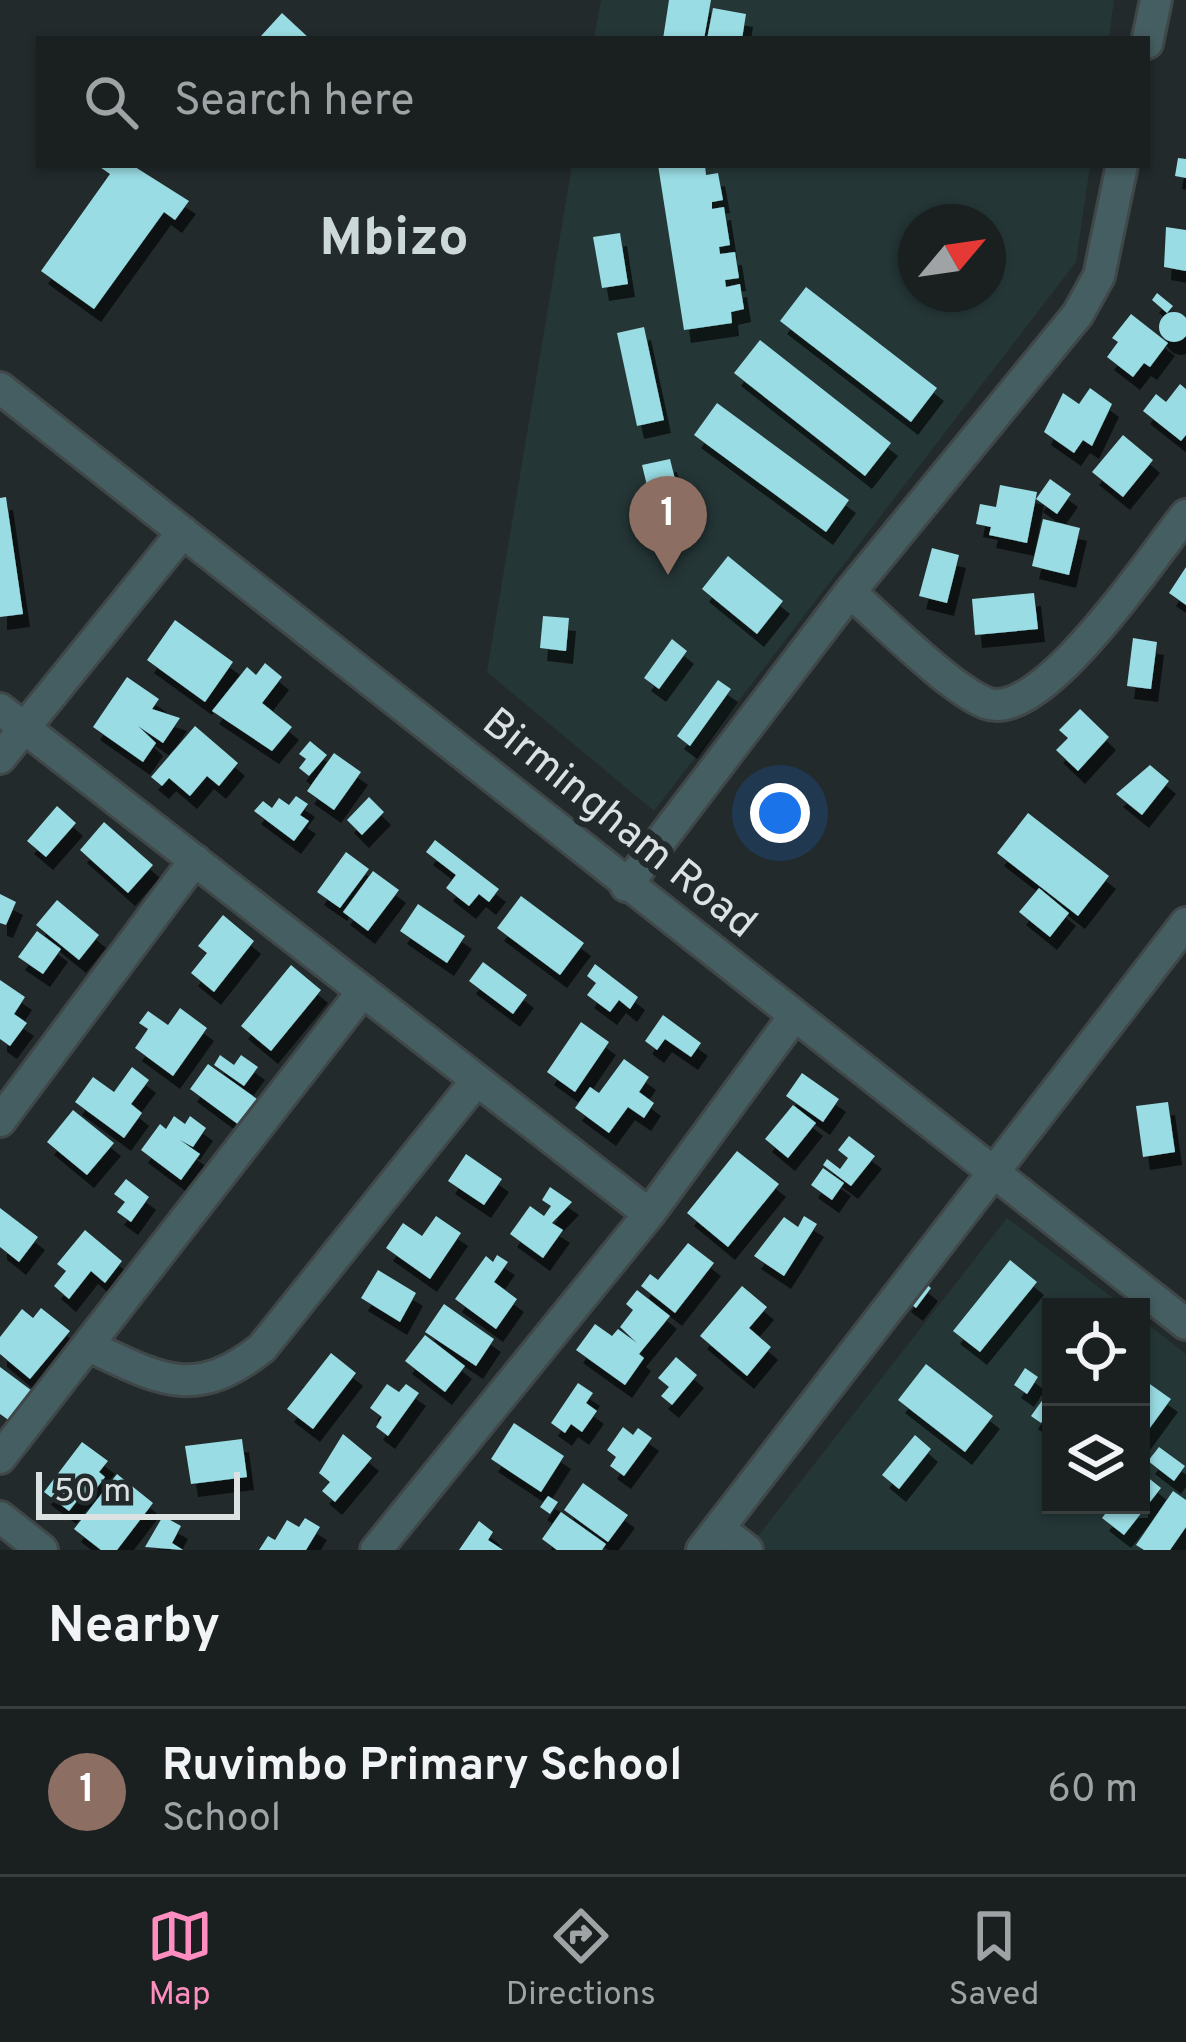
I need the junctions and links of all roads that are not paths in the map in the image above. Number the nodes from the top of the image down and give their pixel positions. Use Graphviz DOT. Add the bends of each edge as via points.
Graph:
graph roads {
  1 [pos="1156,0"];
  2 [pos="1148,36"];
  3 [pos="1121,168"];
  4 [pos="0,388"];
  5 [pos="1186,515"];
  6 [pos="183,532"];
  7 [pos="850,592"];
  8 [pos="12,718"];
  9 [pos="0,758"];
  10 [pos="195,860"];
  11 [pos="626,886"];
  12 [pos="1186,922"];
  13 [pos="363,991"];
  14 [pos="793,1019"];
  15 [pos="477,1080"];
  16 [pos="0,1121"];
  17 [pos="996,1174"];
  18 [pos="649,1214"];
  19 [pos="1186,1324"];
  20 [pos="91,1347"];
  21 [pos="0,1458"];
  22 [pos="0,1516"];
  23 [pos="710,1539"];
  24 [pos="42,1550"];
  25 [pos="376,1550"];
  26 [pos="747,1550"];
  1 -- 2 [label="street"];
  3 -- 7 [label="street" via="1092,293"];
  4 -- 6 [label="street, Birmingham Road"];
  5 -- 7 [label="street" via="1064,667 1018,704 983,702"];
  6 -- 8 [label="street"];
  6 -- 11 [label="street, Birmingham Road"];
  7 -- 11 [label="street"];
  8 -- 9 [label="street"];
  8 -- 10 [label="street"];
  10 -- 13 [label="street"];
  10 -- 16 [label="street"];
  11 -- 14 [label="street, Birmingham Road"];
  12 -- 17 [label="street"];
  13 -- 15 [label="street"];
  13 -- 20 [label="street"];
  14 -- 17 [label="street, Birmingham Road"];
  14 -- 18 [label="street"];
  15 -- 18 [label="street"];
  15 -- 20 [label="street" via="262,1348 227,1376 160,1380"];
  17 -- 19 [label="street, Birmingham Road"];
  17 -- 23 [label="street"];
  18 -- 25 [label="street"];
  20 -- 21 [label="street"];
  22 -- 24 [label="street"];
  23 -- 26 [label="street"];
}
